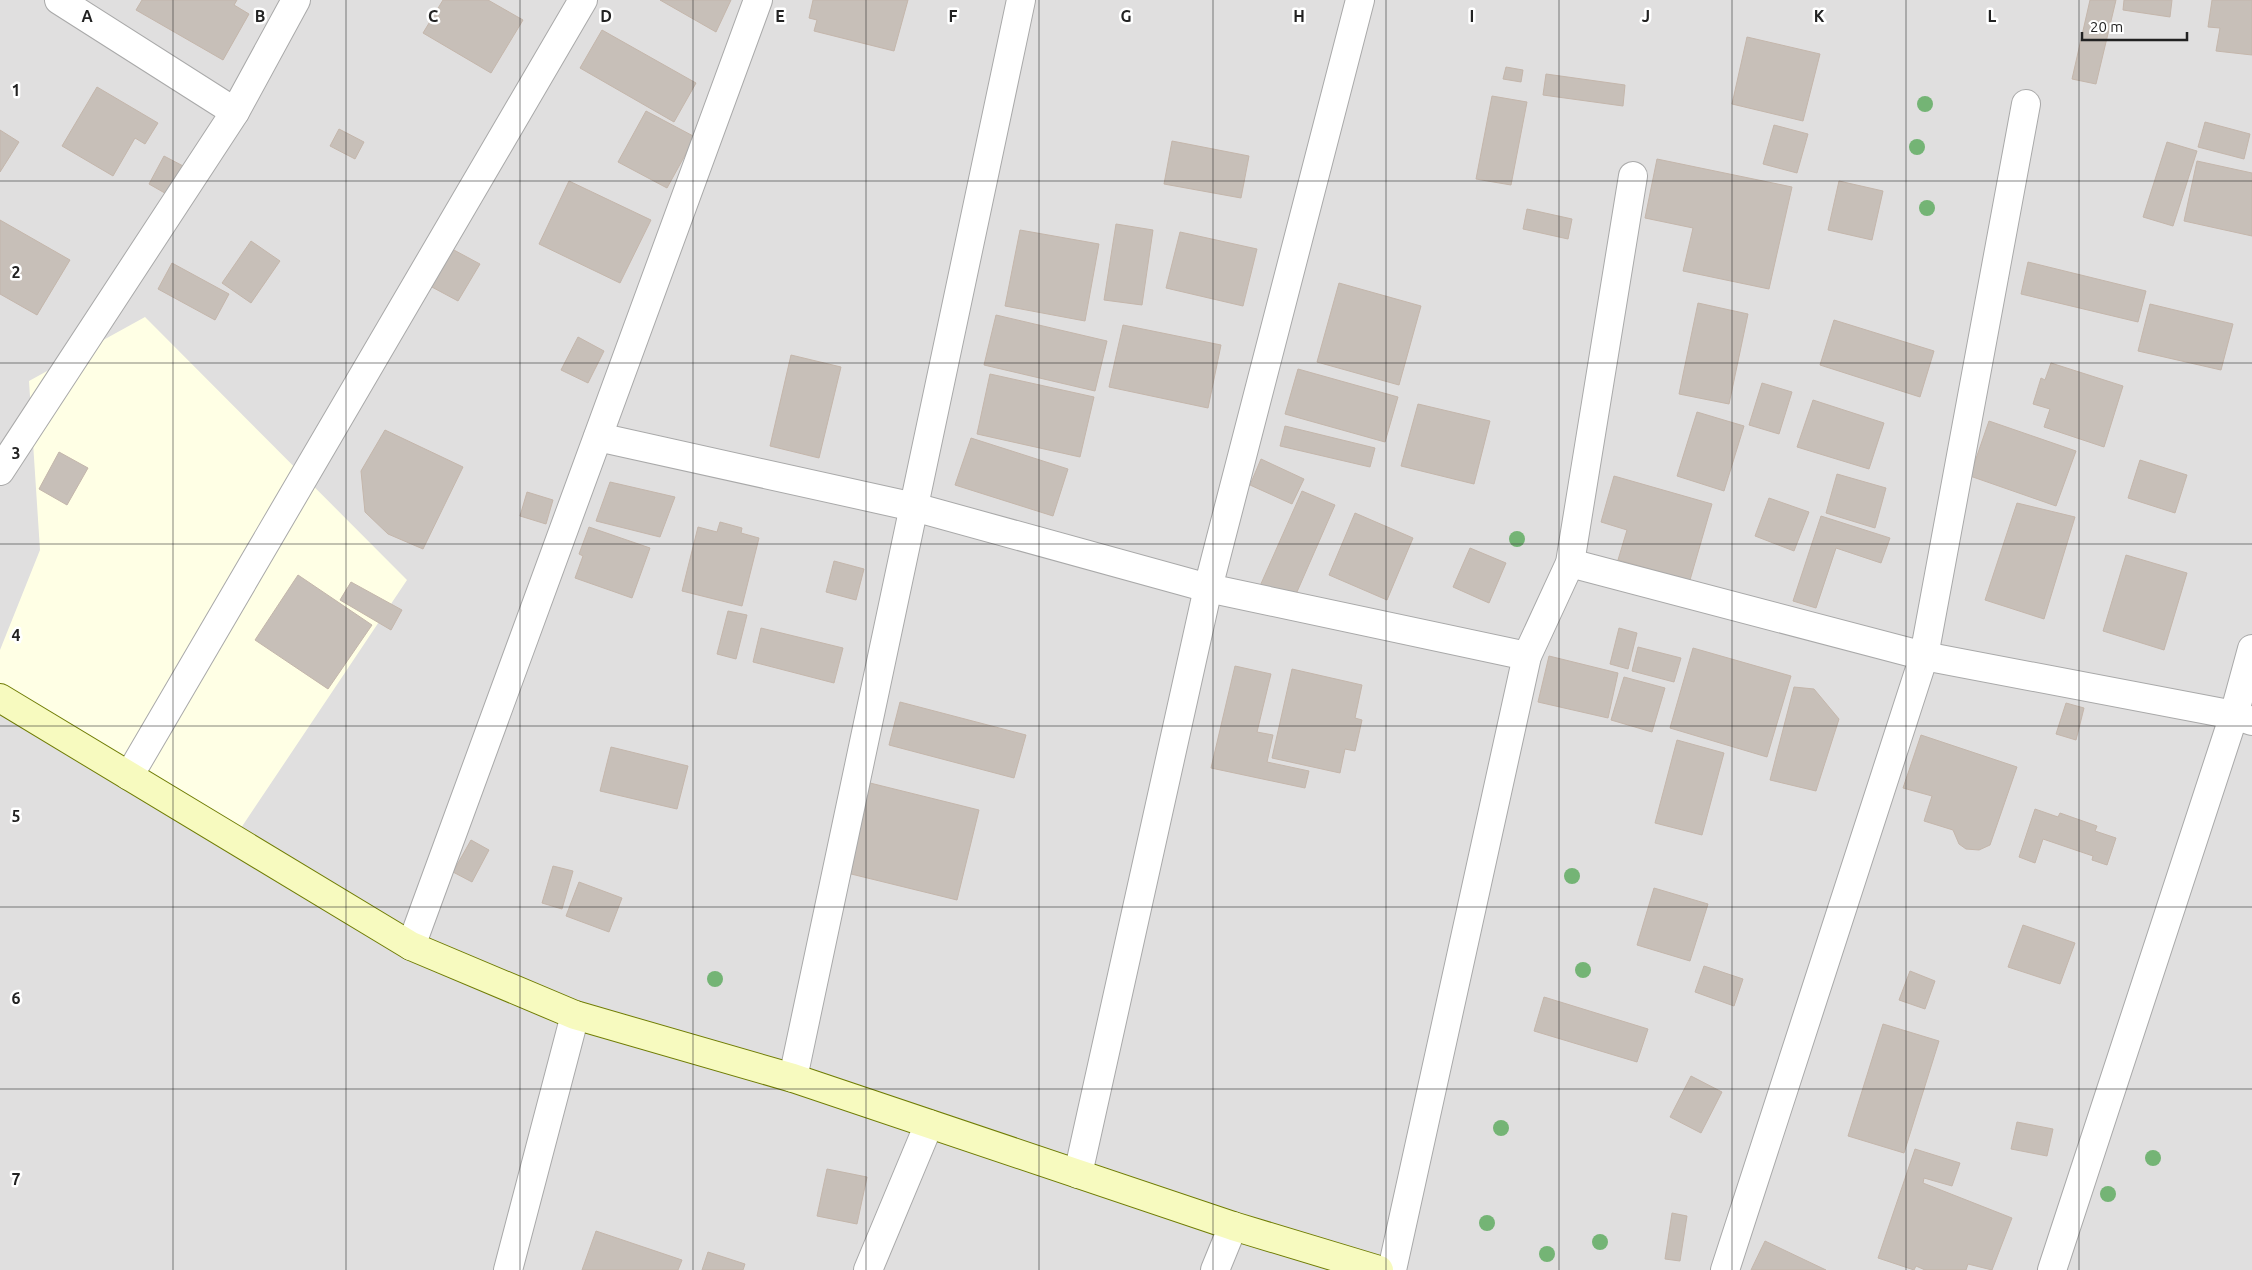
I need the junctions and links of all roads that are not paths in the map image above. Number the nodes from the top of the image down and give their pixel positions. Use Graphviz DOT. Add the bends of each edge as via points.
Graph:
graph roads {
  1 [pos="59,0"];
  2 [pos="296,0"];
  3 [pos="583,0"];
  4 [pos="758,0"];
  5 [pos="1021,0"];
  6 [pos="1360,0"];
  7 [pos="2026,104"];
  8 [pos="235,112"];
  9 [pos="1633,176"];
  10 [pos="598,437"];
  11 [pos="0,471"];
  12 [pos="914,507"];
  13 [pos="1570,563"];
  14 [pos="1208,588"];
  15 [pos="2252,650"];
  16 [pos="1527,656"];
  17 [pos="1924,656"];
  18 [pos="0,698"];
  19 [pos="2243,718"];
  20 [pos="129,776"];
  21 [pos="411,946"];
  22 [pos="576,1015"];
  23 [pos="793,1078"];
  24 [pos="929,1124"];
  25 [pos="1078,1174"];
  26 [pos="1233,1226"];
  27 [pos="508,1270"];
  28 [pos="868,1270"];
  29 [pos="1215,1270"];
  30 [pos="1379,1270"];
  31 [pos="1392,1270"];
  32 [pos="1726,1270"];
  33 [pos="2052,1270"];
  1 -- 8 [label="street"];
  2 -- 8 [label="street"];
  3 -- 20 [label="street"];
  4 -- 10 [label="street"];
  5 -- 12 [label="street"];
  6 -- 14 [label="street"];
  7 -- 17 [label="street"];
  8 -- 11 [label="street"];
  9 -- 13 [label="street"];
  10 -- 12 [label="street"];
  10 -- 21 [label="street"];
  12 -- 14 [label="street"];
  12 -- 23 [label="street"];
  13 -- 16 [label="street"];
  13 -- 17 [label="street"];
  14 -- 16 [label="street"];
  14 -- 25 [label="street"];
  15 -- 19 [label="street"];
  16 -- 31 [label="street"];
  17 -- 19 [label="street"];
  17 -- 32 [label="street"];
  18 -- 20 [label="main road"];
  19 -- 33 [label="street"];
  20 -- 21 [label="main road"];
  21 -- 22 [label="main road"];
  22 -- 23 [label="main road"];
  22 -- 27 [label="street"];
  23 -- 24 [label="main road"];
  24 -- 25 [label="main road"];
  24 -- 28 [label="street"];
  25 -- 26 [label="main road"];
  26 -- 29 [label="street"];
  26 -- 30 [label="main road"];
}
